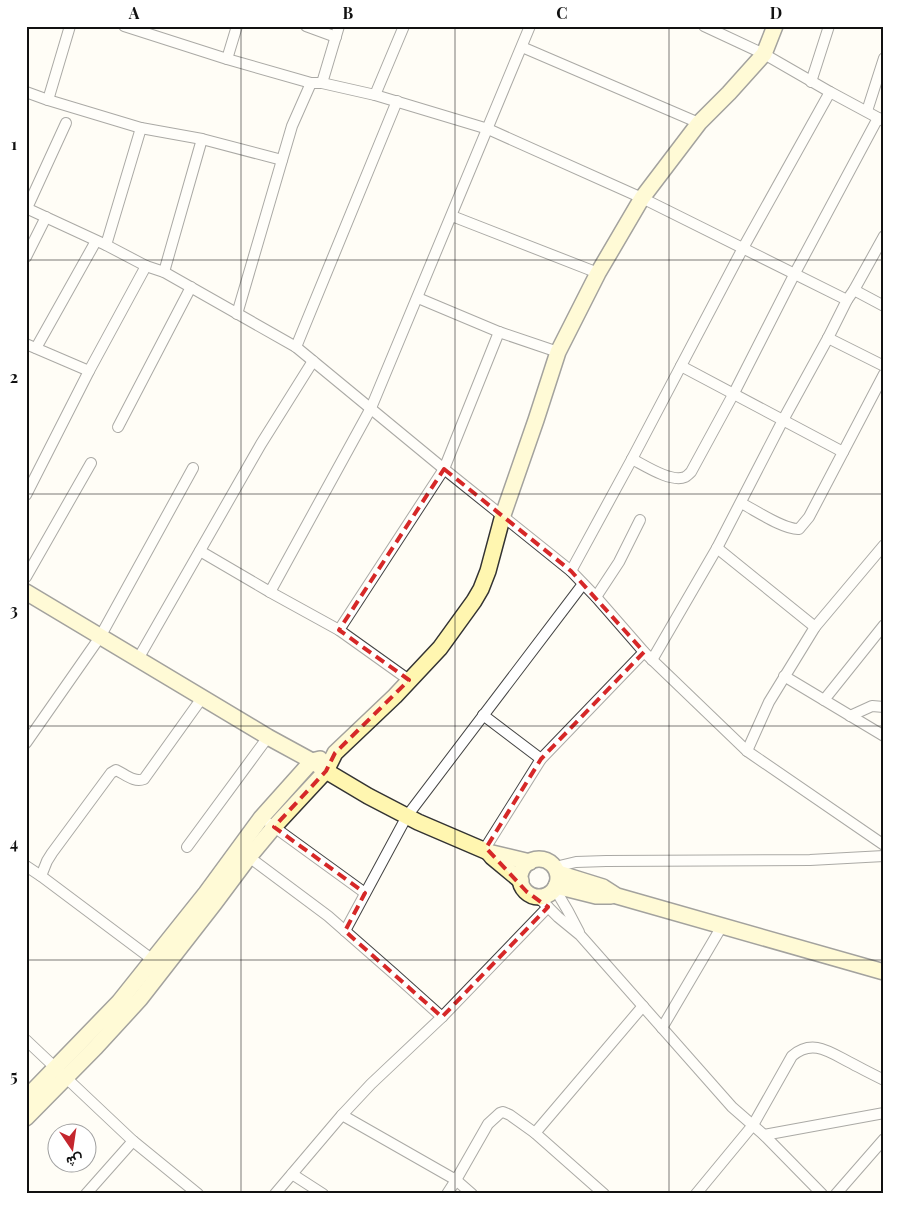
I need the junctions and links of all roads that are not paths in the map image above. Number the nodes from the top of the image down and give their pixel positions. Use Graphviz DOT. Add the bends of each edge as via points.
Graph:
graph roads {
  1 [pos="70,26"];
  2 [pos="124,26"];
  3 [pos="237,26"];
  4 [pos="306,26"];
  5 [pos="404,26"];
  6 [pos="530,26"];
  7 [pos="704,26"];
  8 [pos="775,26"];
  9 [pos="829,26"];
  10 [pos="338,31"];
  11 [pos="522,47"];
  12 [pos="764,54"];
  13 [pos="884,58"];
  14 [pos="227,59"];
  15 [pos="811,82"];
  16 [pos="311,83"];
  17 [pos="322,83"];
  18 [pos="26,92"];
  19 [pos="830,92"];
  20 [pos="375,95"];
  21 [pos="48,100"];
  22 [pos="397,101"];
  23 [pos="867,111"];
  24 [pos="881,120"];
  25 [pos="66,123"];
  26 [pos="699,123"];
  27 [pos="141,128"];
  28 [pos="488,128"];
  29 [pos="202,139"];
  30 [pos="282,160"];
  31 [pos="642,198"];
  32 [pos="26,208"];
  33 [pos="452,216"];
  34 [pos="46,217"];
  35 [pos="882,242"];
  36 [pos="101,243"];
  37 [pos="743,248"];
  38 [pos="26,258"];
  39 [pos="146,266"];
  40 [pos="164,272"];
  41 [pos="598,273"];
  42 [pos="795,273"];
  43 [pos="191,287"];
  44 [pos="854,290"];
  45 [pos="418,298"];
  46 [pos="848,300"];
  47 [pos="884,306"];
  48 [pos="237,314"];
  49 [pos="499,332"];
  50 [pos="828,338"];
  51 [pos="26,344"];
  52 [pos="296,347"];
  53 [pos="36,348"];
  54 [pos="558,352"];
  55 [pos="313,361"];
  56 [pos="681,366"];
  57 [pos="884,366"];
  58 [pos="89,371"];
  59 [pos="884,374"];
  60 [pos="734,393"];
  61 [pos="371,408"];
  62 [pos="783,420"];
  63 [pos="118,427"];
  64 [pos="843,452"];
  65 [pos="632,459"];
  66 [pos="91,463"];
  67 [pos="193,468"];
  68 [pos="444,468"];
  69 [pos="26,494"];
  70 [pos="741,503"];
  71 [pos="503,515"];
  72 [pos="640,520"];
  73 [pos="884,545"];
  74 [pos="716,548"];
  75 [pos="200,551"];
  76 [pos="571,571"];
  77 [pos="26,577"];
  78 [pos="583,584"];
  79 [pos="26,592"];
  80 [pos="270,592"];
  81 [pos="596,597"];
  82 [pos="884,625"];
  83 [pos="815,627"];
  84 [pos="339,630"];
  85 [pos="100,637"];
  86 [pos="644,652"];
  87 [pos="138,659"];
  88 [pos="652,660"];
  89 [pos="784,676"];
  90 [pos="409,680"];
  91 [pos="202,698"];
  92 [pos="824,700"];
  93 [pos="884,707"];
  94 [pos="483,715"];
  95 [pos="850,716"];
  96 [pos="884,736"];
  97 [pos="268,737"];
  98 [pos="26,743"];
  99 [pos="747,752"];
  100 [pos="335,753"];
  101 [pos="542,759"];
  102 [pos="312,762"];
  103 [pos="326,771"];
  104 [pos="407,816"];
  105 [pos="261,818"];
  106 [pos="274,827"];
  107 [pos="884,845"];
  108 [pos="187,847"];
  109 [pos="486,851"];
  110 [pos="884,856"];
  111 [pos="249,858"];
  112 [pos="530,862"];
  113 [pos="26,866"];
  114 [pos="41,876"];
  115 [pos="556,879"];
  116 [pos="521,882"];
  117 [pos="365,893"];
  118 [pos="543,902"];
  119 [pos="722,926"];
  120 [pos="345,931"];
  121 [pos="580,935"];
  122 [pos="158,964"];
  123 [pos="884,972"];
  124 [pos="643,1006"];
  125 [pos="442,1017"];
  126 [pos="662,1028"];
  127 [pos="26,1040"];
  128 [pos="61,1073"];
  129 [pos="884,1080"];
  130 [pos="26,1098"];
  131 [pos="884,1113"];
  132 [pos="342,1115"];
  133 [pos="26,1118"];
  134 [pos="753,1125"];
  135 [pos="535,1133"];
  136 [pos="764,1135"];
  137 [pos="884,1139"];
  138 [pos="133,1141"];
  139 [pos="292,1174"];
  140 [pos="456,1180"];
  141 [pos="86,1194"];
  142 [pos="198,1194"];
  143 [pos="275,1194"];
  144 [pos="323,1194"];
  145 [pos="447,1194"];
  146 [pos="472,1194"];
  147 [pos="604,1194"];
  148 [pos="696,1194"];
  149 [pos="822,1194"];
  150 [pos="836,1194"];
  1 -- 21 [label="street"];
  2 -- 14 [label="street"];
  3 -- 14 [label="street"];
  4 -- 10 [label="street"];
  5 -- 20 [label="street"];
  6 -- 11 [label="street"];
  7 -- 12 [label="street"];
  8 -- 12 [label="street"];
  9 -- 15 [label="street"];
  10 -- 17 [label="street"];
  11 -- 26 [label="street"];
  11 -- 28 [label="street"];
  12 -- 15 [label="street"];
  12 -- 26 [label="street"];
  13 -- 23 [label="street"];
  14 -- 16 [label="street"];
  15 -- 19 [label="street"];
  16 -- 17 [label="street"];
  16 -- 30 [label="street" via="292,126"];
  17 -- 20 [label="street"];
  18 -- 21 [label="street"];
  19 -- 23 [label="street"];
  19 -- 37 [label="street"];
  20 -- 22 [label="street"];
  21 -- 27 [label="street"];
  22 -- 28 [label="street"];
  22 -- 52 [label="street"];
  23 -- 24 [label="street"];
  24 -- 42 [label="street"];
  25 -- 32 [label="street"];
  26 -- 31 [label="street"];
  27 -- 29 [label="street"];
  27 -- 36 [label="street"];
  28 -- 31 [label="street"];
  28 -- 33 [label="street"];
  29 -- 30 [label="street"];
  29 -- 40 [label="street"];
  30 -- 48 [label="street"];
  31 -- 37 [label="street"];
  31 -- 41 [label="street"];
  32 -- 34 [label="street"];
  33 -- 41 [label="street"];
  33 -- 45 [label="street"];
  34 -- 36 [label="street"];
  34 -- 38 [label="street"];
  35 -- 44 [label="street"];
  36 -- 39 [label="street"];
  36 -- 53 [label="street"];
  37 -- 42 [label="street"];
  37 -- 56 [label="street"];
  39 -- 40 [label="street"];
  39 -- 58 [label="street"];
  40 -- 43 [label="street"];
  41 -- 54 [label="street"];
  42 -- 46 [label="street"];
  42 -- 60 [label="street"];
  43 -- 48 [label="street"];
  43 -- 63 [label="street"];
  44 -- 46 [label="street"];
  44 -- 47 [label="street"];
  45 -- 49 [label="street"];
  45 -- 61 [label="street"];
  46 -- 50 [label="street"];
  48 -- 52 [label="street"];
  49 -- 54 [label="street"];
  49 -- 68 [label="street"];
  50 -- 57 [label="street"];
  50 -- 62 [label="street"];
  51 -- 53 [label="street"];
  52 -- 55 [label="street"];
  53 -- 58 [label="street"];
  54 -- 71 [label="street"];
  55 -- 61 [label="street"];
  55 -- 75 [label="street"];
  56 -- 60 [label="street"];
  56 -- 65 [label="street"];
  58 -- 69 [label="street"];
  59 -- 64 [label="street"];
  60 -- 62 [label="street"];
  60 -- 65 [label="street" via="691,472 685,477 670,477"];
  61 -- 68 [label="street"];
  61 -- 80 [label="street"];
  62 -- 64 [label="street"];
  62 -- 70 [label="street"];
  64 -- 70 [label="street" via="809,517 798,529 784,527"];
  65 -- 76 [label="street"];
  66 -- 77 [label="street"];
  67 -- 85 [label="street"];
  68 -- 71 [label="street"];
  68 -- 84 [label="street"];
  70 -- 74 [label="street"];
  71 -- 76 [label="street"];
  71 -- 90 [label="street" via="496,544 474,602 440,648"];
  72 -- 81 [label="street" via="619,562"];
  73 -- 83 [label="street"];
  74 -- 83 [label="street"];
  74 -- 88 [label="street"];
  75 -- 80 [label="street"];
  75 -- 87 [label="street"];
  76 -- 78 [label="street"];
  78 -- 81 [label="street"];
  78 -- 94 [label="street"];
  79 -- 85 [label="street"];
  80 -- 84 [label="street"];
  81 -- 86 [label="street"];
  82 -- 92 [label="street"];
  83 -- 89 [label="street"];
  84 -- 90 [label="street"];
  85 -- 87 [label="street"];
  85 -- 98 [label="street"];
  86 -- 88 [label="street"];
  86 -- 101 [label="street"];
  87 -- 91 [label="street"];
  88 -- 99 [label="street"];
  89 -- 92 [label="street"];
  89 -- 99 [label="street"];
  90 -- 100 [label="street"];
  91 -- 97 [label="street"];
  91 -- 114 [label="street" via="144,779 136,780 116,770 111,773 52,853"];
  92 -- 95 [label="street"];
  93 -- 95 [label="street" via="872,706"];
  94 -- 101 [label="street"];
  94 -- 104 [label="street"];
  95 -- 96 [label="street"];
  97 -- 102 [label="street"];
  97 -- 108 [label="street"];
  99 -- 107 [label="street"];
  100 -- 102 [label="street"];
  100 -- 103 [label="street"];
  101 -- 109 [label="street"];
  102 -- 103 [label="street"];
  102 -- 105 [label="street"];
  103 -- 104 [label="street"];
  103 -- 106 [label="street"];
  104 -- 109 [label="street"];
  104 -- 117 [label="street"];
  105 -- 106 [label="street"];
  105 -- 122 [label="street"];
  106 -- 111 [label="street"];
  106 -- 117 [label="street"];
  109 -- 112 [label="street"];
  109 -- 116 [label="street"];
  110 -- 115 [label="street" via="810,860 576,862"];
  111 -- 120 [label="street"];
  111 -- 122 [label="street"];
  112 -- 115 [label="street" via="545,860 550,863"];
  112 -- 116 [label="street" via="522,872"];
  113 -- 114 [label="street"];
  114 -- 122 [label="street"];
  115 -- 118 [label="street"];
  115 -- 119 [label="street" via="603,887 618,896"];
  115 -- 121 [label="street"];
  116 -- 118 [label="street" via="527,892"];
  117 -- 120 [label="street"];
  118 -- 121 [label="street"];
  118 -- 125 [label="street"];
  119 -- 123 [label="street"];
  119 -- 126 [label="street"];
  120 -- 125 [label="street"];
  121 -- 124 [label="street"];
  122 -- 128 [label="street" via="140,999"];
  124 -- 126 [label="street"];
  124 -- 135 [label="street"];
  125 -- 132 [label="street"];
  126 -- 134 [label="street" via="732,1107"];
  127 -- 128 [label="street"];
  128 -- 130 [label="street"];
  128 -- 133 [label="street"];
  128 -- 138 [label="street"];
  129 -- 134 [label="street" via="826,1049 799,1050 792,1056"];
  131 -- 136 [label="street"];
  132 -- 139 [label="street"];
  132 -- 140 [label="street"];
  134 -- 136 [label="street"];
  134 -- 148 [label="street"];
  135 -- 140 [label="street" via="510,1115 500,1112 488,1124"];
  135 -- 147 [label="street"];
  136 -- 149 [label="street"];
  137 -- 150 [label="street"];
  138 -- 141 [label="street"];
  138 -- 142 [label="street"];
  139 -- 143 [label="street"];
  139 -- 144 [label="street"];
  140 -- 145 [label="street"];
  140 -- 146 [label="street"];
}
